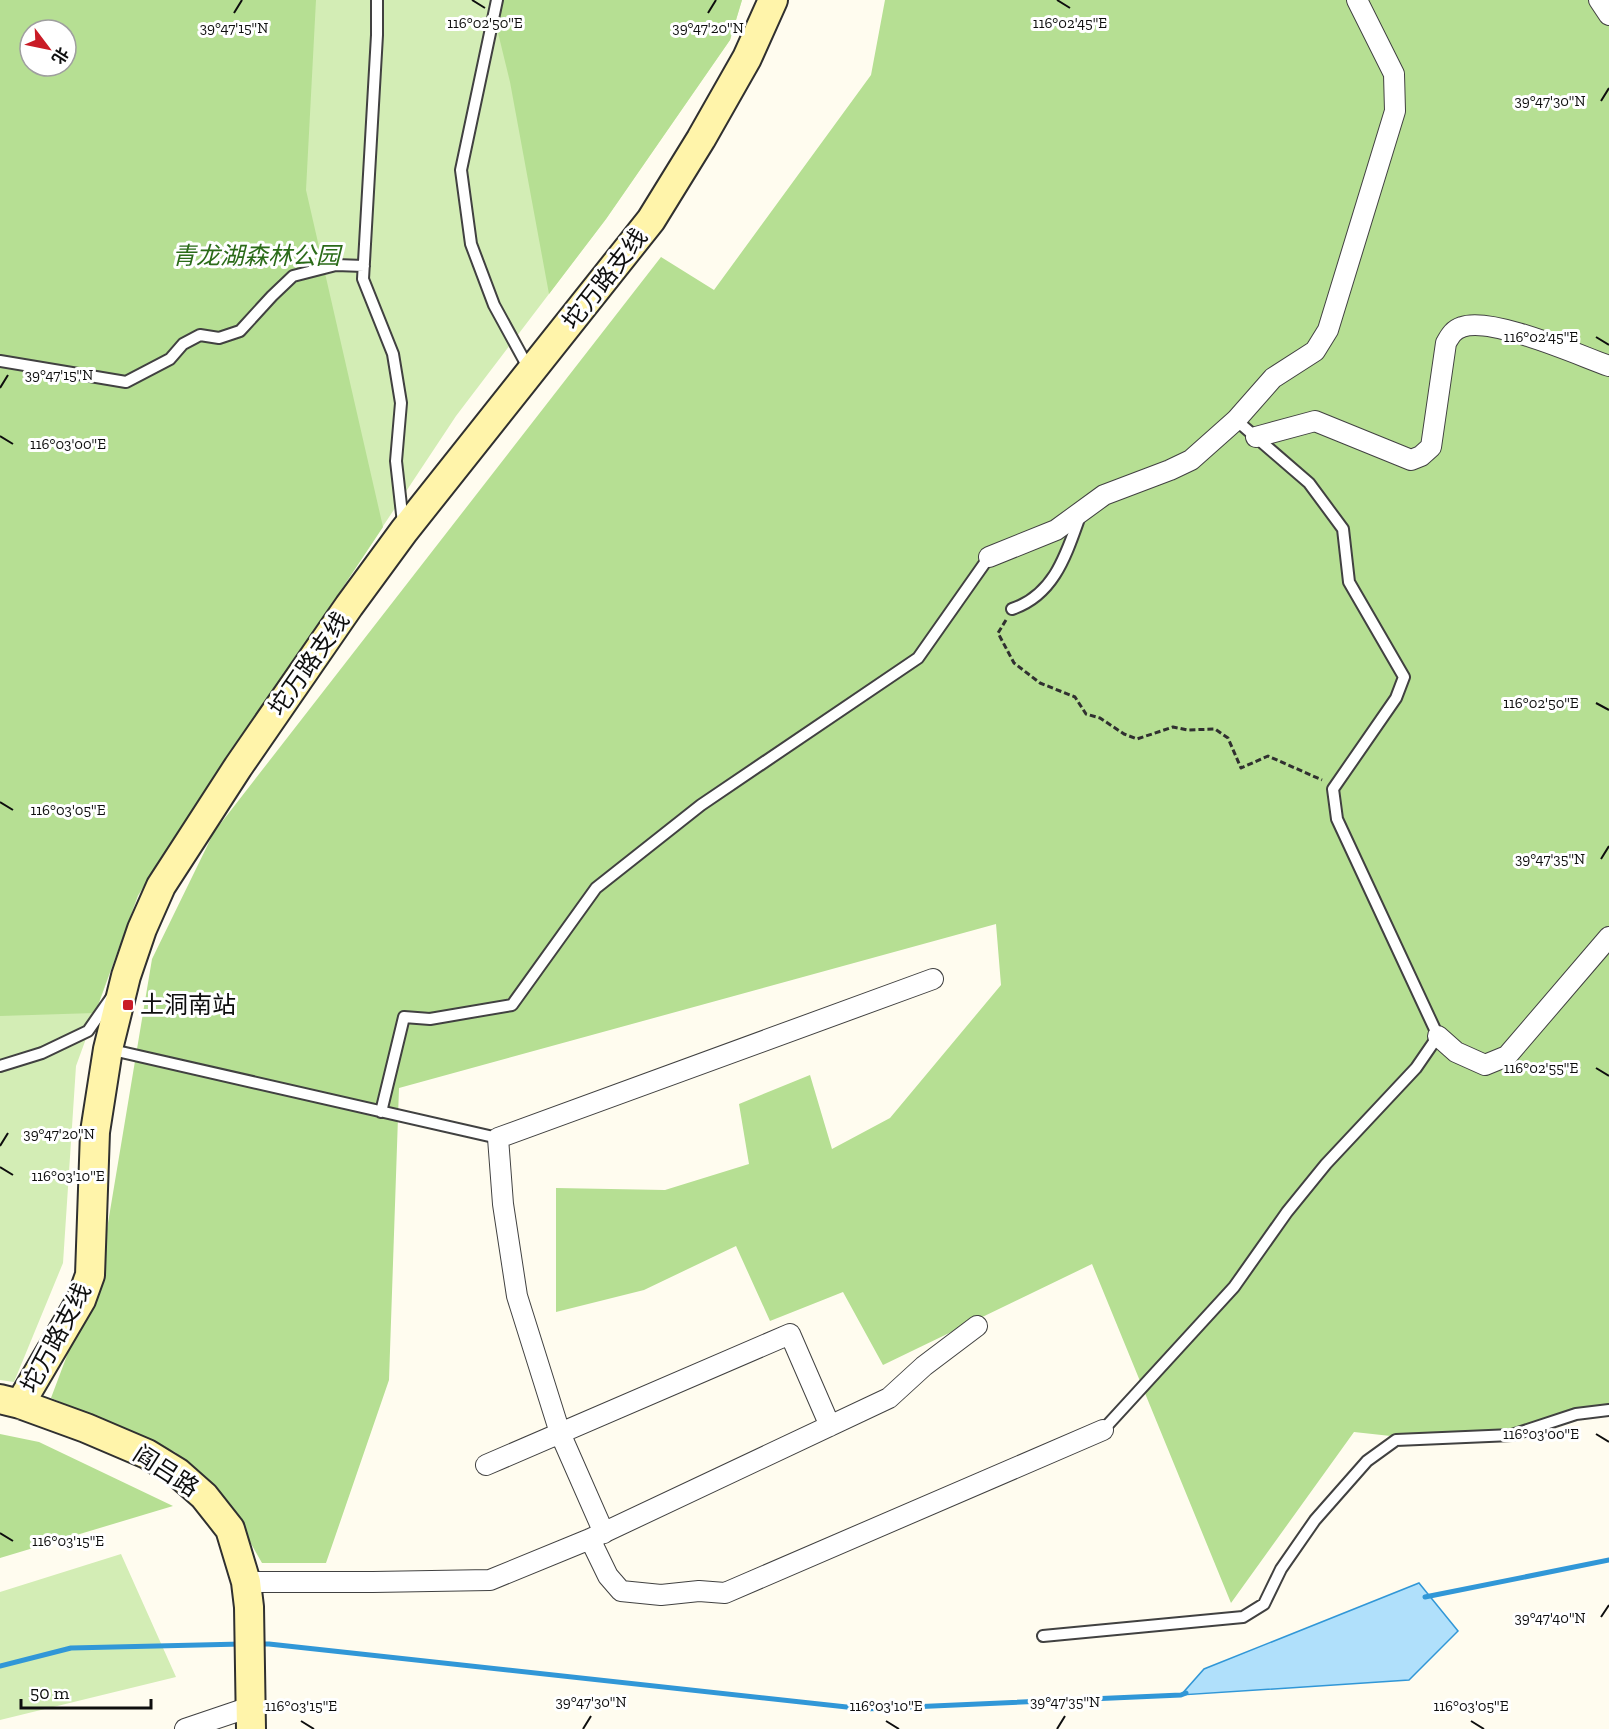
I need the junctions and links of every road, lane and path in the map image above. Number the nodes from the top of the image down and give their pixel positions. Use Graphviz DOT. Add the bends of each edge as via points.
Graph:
graph roads {
  1 [pos="377,0"];
  2 [pos="773,0"];
  3 [pos="1357,0"];
  4 [pos="1599,0"];
  5 [pos="495,3"];
  6 [pos="1609,15"];
  7 [pos="364,266"];
  8 [pos="0,361"];
  9 [pos="1609,366"];
  10 [pos="531,372"];
  11 [pos="1236,420"];
  12 [pos="1256,437"];
  13 [pos="1082,511"];
  14 [pos="404,531"];
  15 [pos="989,557"];
  16 [pos="1012,609"];
  17 [pos="1333,789"];
  18 [pos="1609,937"];
  19 [pos="126,976"];
  20 [pos="933,979"];
  21 [pos="1438,1036"];
  22 [pos="108,1049"];
  23 [pos="0,1066"];
  24 [pos="381,1112"];
  25 [pos="498,1138"];
  26 [pos="976,1326"];
  27 [pos="10,1402"];
  28 [pos="1609,1410"];
  29 [pos="830,1426"];
  30 [pos="1103,1430"];
  31 [pos="560,1433"];
  32 [pos="486,1465"];
  33 [pos="597,1536"];
  34 [pos="248,1594"];
  35 [pos="1043,1636"];
  36 [pos="250,1705"];
  37 [pos="185,1729"];
  1 -- 7 [label="lane"];
  2 -- 10 [label="main road, 坨万路支线" via="747,58 651,220"];
  3 -- 11 [label="street" via="1394,74 1395,111 1328,330 1315,351 1273,378"];
  4 -- 6 [label="street"];
  5 -- 10 [label="lane" via="461,170 471,244 494,305"];
  7 -- 8 [label="lane" via="336,265 293,276 240,331 219,338 200,335 183,344 170,359 126,382"];
  7 -- 14 [label="lane" via="363,279 393,354 401,403 396,461"];
  9 -- 12 [label="street" via="1502,327 1464,326 1453,332 1446,343 1431,447 1421,456 1411,460 1314,421"];
  10 -- 14 [label="main road, 坨万路支线"];
  11 -- 12 [label="lane"];
  11 -- 13 [label="street" via="1191,460 1104,495"];
  12 -- 17 [label="lane" via="1309,483 1343,529 1349,582 1404,676 1396,698"];
  13 -- 15 [label="street" via="1056,530"];
  13 -- 16 [label="lane" via="1056,575 1029,604"];
  14 -- 19 [label="main road, 坨万路支线" via="293,685 161,886"];
  15 -- 24 [label="lane" via="918,658 701,804 596,888 512,1005 430,1019 404,1017"];
  16 -- 17 [label="path" via="998,633 1014,663 1040,683 1075,697 1086,714 1137,739 1173,727 1215,729 1228,738 1241,768 1268,756 1320,778"];
  17 -- 21 [label="lane" via="1337,819"];
  18 -- 21 [label="street" via="1507,1056 1485,1065 1456,1052"];
  19 -- 22 [label="main road, 坨万路支线"];
  19 -- 23 [label="lane" via="88,1031 42,1053"];
  20 -- 25 [label="street"];
  21 -- 30 [label="lane" via="1416,1068 1326,1164 1234,1287"];
  22 -- 24 [label="lane"];
  22 -- 27 [label="main road, 坨万路支线" via="95,1132 90,1275 81,1299"];
  24 -- 25 [label="lane"];
  25 -- 31 [label="street" via="517,1296"];
  26 -- 29 [label="street" via="889,1398"];
  27 -- 34 [label="main road, 阎吕路" via="86,1428 147,1454 178,1473 204,1496 230,1529"];
  28 -- 35 [label="lane" via="1576,1414 1512,1435 1396,1440 1367,1461 1315,1520 1281,1569 1264,1604 1243,1617"];
  29 -- 31 [label="street" via="790,1334"];
  29 -- 33 [label="street"];
  30 -- 33 [label="street" via="725,1593 661,1595 621,1591 608,1576"];
  31 -- 32 [label="street"];
  31 -- 33 [label="street"];
  33 -- 34 [label="street" via="490,1580 373,1582"];
  34 -- 36 [label="main road, 阎吕路"];
  36 -- 37 [label="street"];
}
